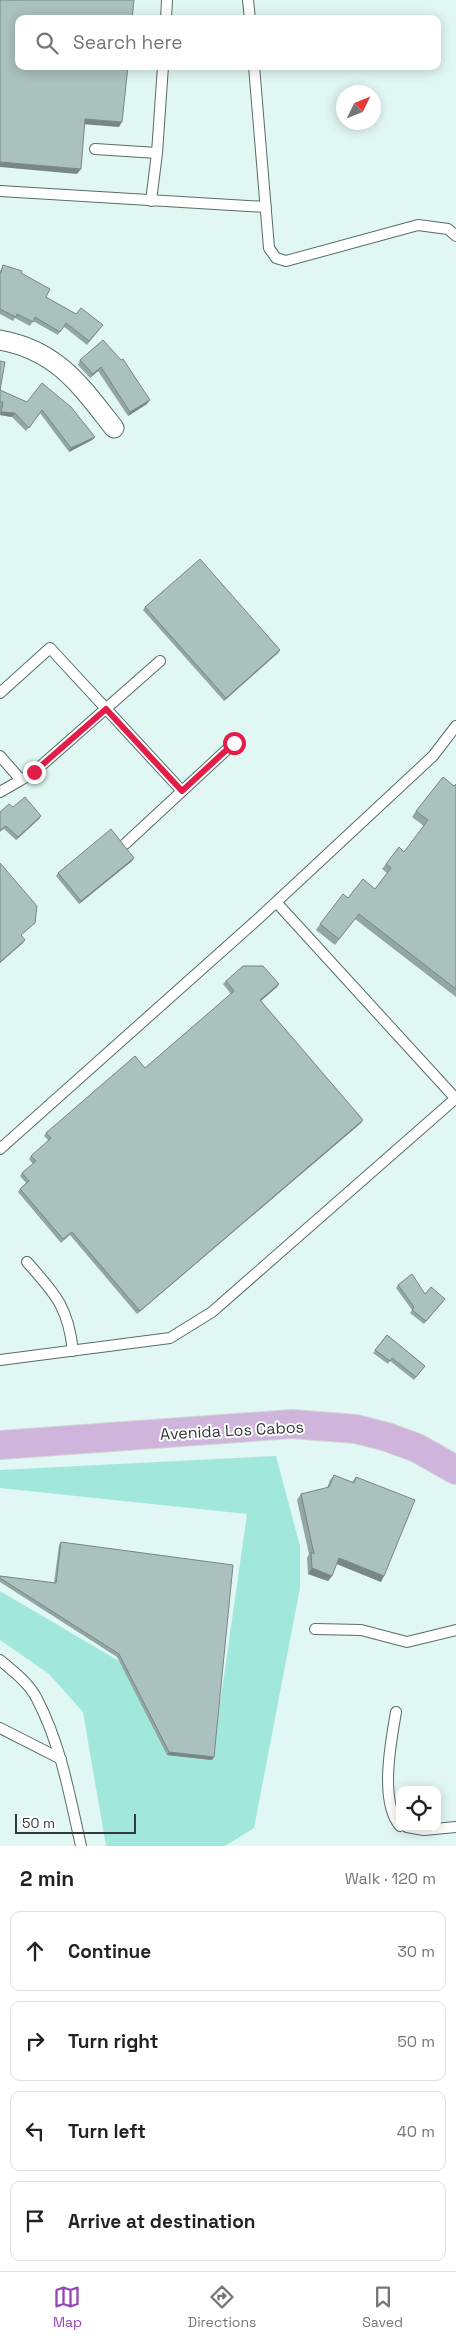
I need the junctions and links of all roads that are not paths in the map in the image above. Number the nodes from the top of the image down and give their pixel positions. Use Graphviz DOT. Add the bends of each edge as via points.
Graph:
graph roads {
  1 [pos="167,0"];
  2 [pos="248,0"];
  3 [pos="166,15"];
  4 [pos="250,15"];
  5 [pos="163,70"];
  6 [pos="254,70"];
  7 [pos="96,149"];
  8 [pos="157,153"];
  9 [pos="0,191"];
  10 [pos="151,200"];
  11 [pos="266,207"];
  12 [pos="456,236"];
  13 [pos="0,340"];
  14 [pos="114,428"];
  15 [pos="160,661"];
  16 [pos="0,693"];
  17 [pos="106,709"];
  18 [pos="456,726"];
  19 [pos="234,743"];
  20 [pos="0,756"];
  21 [pos="21,780"];
  22 [pos="182,791"];
  23 [pos="0,792"];
  24 [pos="125,844"];
  25 [pos="276,902"];
  26 [pos="456,1099"];
  27 [pos="0,1149"];
  28 [pos="27,1262"];
  29 [pos="73,1351"];
  30 [pos="0,1360"];
  31 [pos="0,1445"];
  32 [pos="456,1470"];
  33 [pos="315,1629"];
  34 [pos="456,1630"];
  35 [pos="0,1660"];
  36 [pos="396,1712"];
  37 [pos="0,1728"];
  38 [pos="61,1759"];
  39 [pos="396,1816"];
  40 [pos="456,1827"];
  41 [pos="441,1828"];
  42 [pos="82,1846"];
  1 -- 3 [label="lane"];
  2 -- 4 [label="lane"];
  5 -- 8 [label="lane"];
  6 -- 11 [label="lane"];
  7 -- 8 [label="lane"];
  8 -- 10 [label="lane"];
  9 -- 10 [label="lane"];
  10 -- 11 [label="lane"];
  11 -- 12 [label="lane" via="269,248 276,258 286,261 418,225 448,229"];
  13 -- 14 [label="street" via="14,342 51,359 76,380"];
  15 -- 17 [label="lane"];
  16 -- 17 [label="lane" via="50,648"];
  17 -- 21 [label="lane"];
  17 -- 22 [label="lane"];
  18 -- 25 [label="lane" via="434,756"];
  19 -- 22 [label="lane"];
  20 -- 21 [label="lane"];
  21 -- 23 [label="lane"];
  22 -- 24 [label="lane"];
  25 -- 26 [label="lane"];
  25 -- 27 [label="lane"];
  26 -- 29 [label="lane" via="212,1312 170,1338"];
  28 -- 29 [label="lane" via="58,1299 66,1314"];
  29 -- 30 [label="lane"];
  31 -- 32 [label="main road, Avenida Los Cabos" via="292,1424 356,1429 387,1437 416,1448"];
  33 -- 34 [label="lane" via="361,1630 407,1642"];
  35 -- 38 [label="lane" via="37,1698"];
  36 -- 39 [label="lane" via="388,1759 390,1802"];
  37 -- 38 [label="lane"];
  38 -- 42 [label="lane"];
  40 -- 41 [label="lane"];
}
